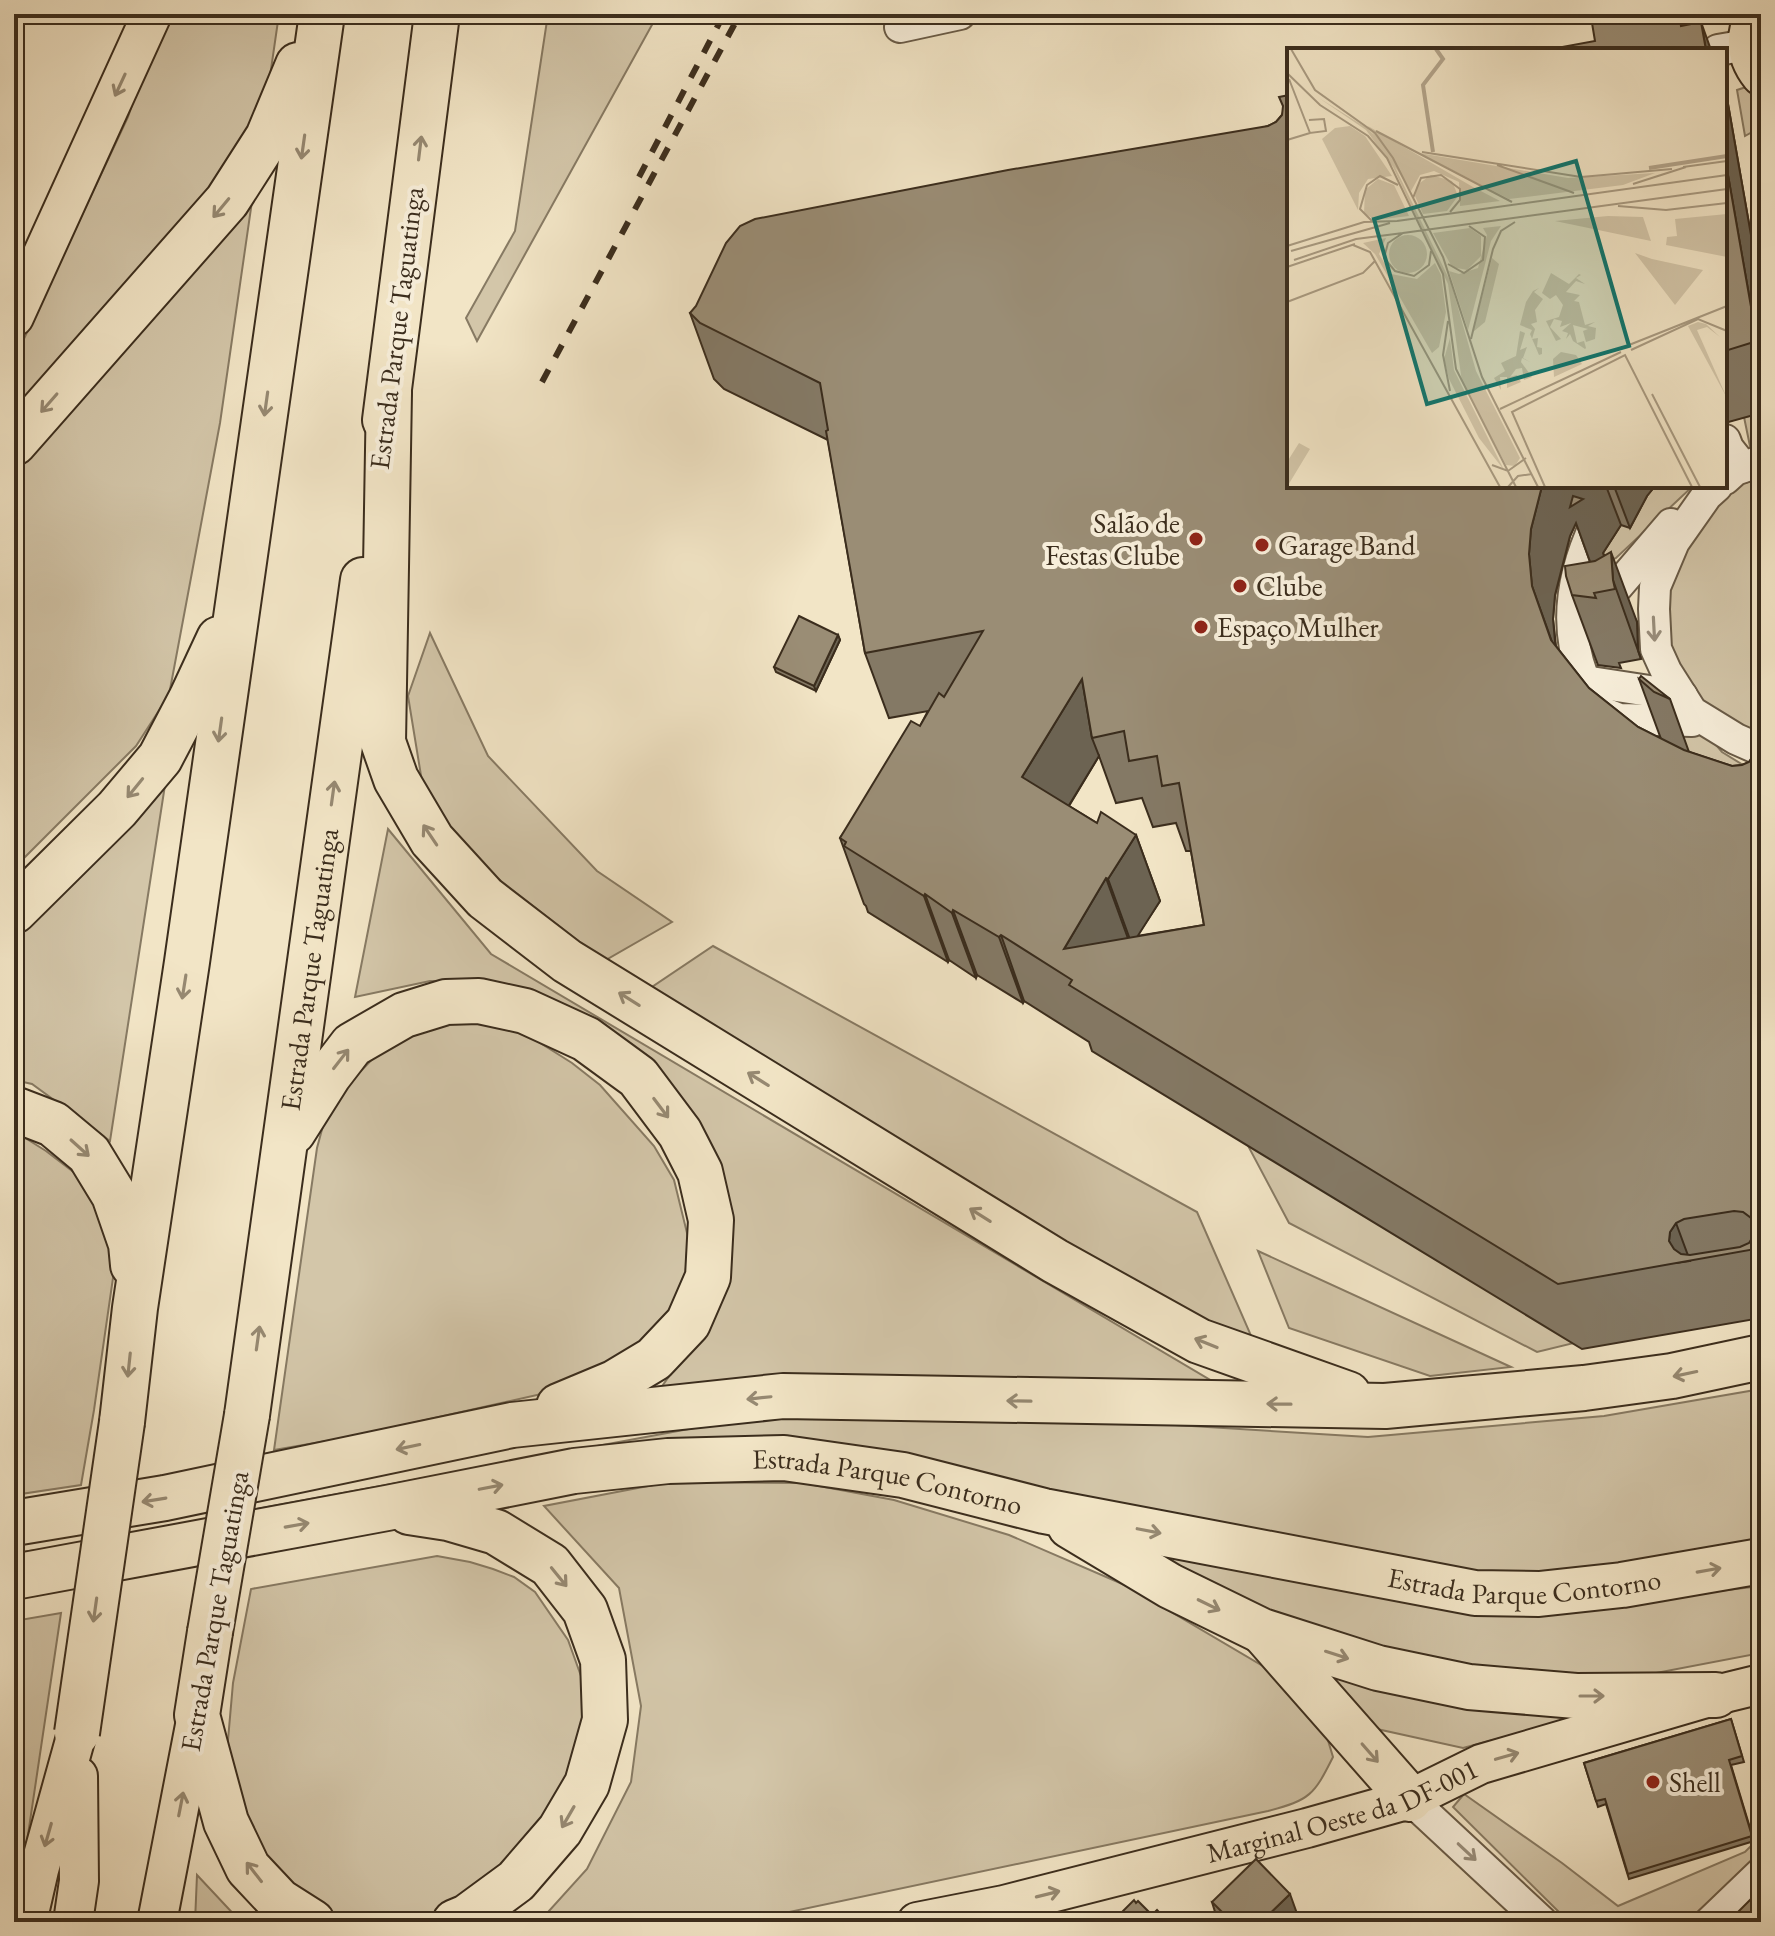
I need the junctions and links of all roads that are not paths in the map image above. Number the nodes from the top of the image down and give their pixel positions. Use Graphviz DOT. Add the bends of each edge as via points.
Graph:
graph roads {
  1 [pos="152,14"];
  2 [pos="320,14"];
  3 [pos="437,14"];
  4 [pos="960,14"];
  5 [pos="900,27"];
  6 [pos="14,317"];
  7 [pos="389,392"];
  8 [pos="14,443"];
  9 [pos="1727,445"];
  10 [pos="1743,469"];
  11 [pos="1616,488"];
  12 [pos="1702,488"];
  13 [pos="1715,488"];
  14 [pos="1674,542"];
  15 [pos="239,597"];
  16 [pos="1573,599"];
  17 [pos="1592,696"];
  18 [pos="1695,710"];
  19 [pos="1636,749"];
  20 [pos="1761,750"];
  21 [pos="14,911"];
  22 [pos="14,1109"];
  23 [pos="283,1148"];
  24 [pos="135,1308"];
  25 [pos="1761,1357"];
  26 [pos="1385,1406"];
  27 [pos="512,1425"];
  28 [pos="387,1508"];
  29 [pos="1044,1511"];
  30 [pos="14,1523"];
  31 [pos="1761,1561"];
  32 [pos="14,1577"];
  33 [pos="1262,1631"];
  34 [pos="1761,1684"];
  35 [pos="1716,1695"];
  36 [pos="197,1715"];
  37 [pos="77,1733"];
  38 [pos="1410,1799"];
  39 [pos="1761,1873"];
  40 [pos="167,1880"];
  41 [pos="27,1922"];
  42 [pos="73,1922"];
  43 [pos="157,1922"];
  44 [pos="168,1922"];
  45 [pos="312,1922"];
  46 [pos="455,1922"];
  47 [pos="917,1922"];
  48 [pos="1542,1922"];
  49 [pos="1710,1922"];
  1 -- 6 [label="main road, one-way"];
  2 -- 8 [label="highway, one-way" via="268,137 227,201"];
  2 -- 15 [label="highway, one-way"];
  7 -- 3 [label="highway, Estrada Parque Taguatinga, one-way"];
  4 -- 5 [label="street"];
  23 -- 7 [label="highway, Estrada Parque Taguatinga, one-way"];
  26 -- 7 [label="highway, one-way" via="1199,1341 1068,1268 567,961 485,898 432,840 396,779 383,742"];
  9 -- 10 [label="street"];
  11 -- 16 [label="street" via="1586,544"];
  12 -- 16 [label="street" via="1633,569 1619,564 1591,580"];
  13 -- 14 [label="street"];
  14 -- 16 [label="street" via="1638,598 1623,609 1605,618"];
  14 -- 18 [label="street, one-way" via="1655,587 1654,635 1666,671"];
  15 -- 21 [label="highway, one-way" via="160,758 117,809"];
  15 -- 24 [label="highway, one-way"];
  16 -- 17 [label="street" via="1574,650"];
  17 -- 18 [label="street"];
  17 -- 19 [label="street"];
  18 -- 20 [label="street"];
  22 -- 24 [label="highway, one-way" via="53,1124 89,1154 114,1195 131,1244"];
  23 -- 27 [label="highway, one-way" via="352,1045 404,1015 446,1002 479,1001 525,1011 586,1039 638,1077 680,1133 700,1172 711,1220 708,1277 688,1323 654,1359 614,1383"];
  36 -- 23 [label="highway, Estrada Parque Taguatinga, one-way, bridge" via="247,1415"];
  24 -- 37 [label="highway, one-way, bridge"];
  25 -- 26 [label="highway, one-way" via="1584,1388"];
  26 -- 27 [label="highway, one-way" via="783,1396"];
  27 -- 30 [label="highway, one-way" via="165,1498"];
  28 -- 29 [label="highway, Estrada Parque Contorno, one-way" via="574,1471 668,1461 784,1458 903,1475"];
  32 -- 28 [label="highway, Estrada Parque Contorno, one-way"];
  28 -- 46 [label="highway, one-way" via="496,1532 550,1565 585,1610 603,1660 605,1720 587,1784 560,1830 516,1881"];
  29 -- 31 [label="highway, Estrada Parque Contorno, one-way" via="1475,1593 1539,1594 1622,1585"];
  29 -- 33 [label="highway, one-way" via="1170,1586"];
  33 -- 35 [label="highway, one-way" via="1378,1668 1469,1687 1576,1696"];
  33 -- 38 [label="highway, one-way"];
  34 -- 35 [label="main road, Marginal Oeste da DF-001"];
  38 -- 35 [label="main road, Marginal Oeste da DF-001, one-way" via="1481,1764"];
  40 -- 36 [label="main road, Estrada Parque Taguatinga, one-way"];
  45 -- 36 [label="highway, one-way" via="279,1901 248,1868 226,1822"];
  37 -- 41 [label="main road, one-way"];
  37 -- 42 [label="main road" via="79,1881"];
  47 -- 38 [label="main road, Marginal Oeste da DF-001, one-way" via="1004,1905"];
  38 -- 48 [label="street, one-way"];
  39 -- 49 [label="street"];
  40 -- 43 [label="main road, Estrada Parque Taguatinga"];
  40 -- 44 [label="main road"];
}
